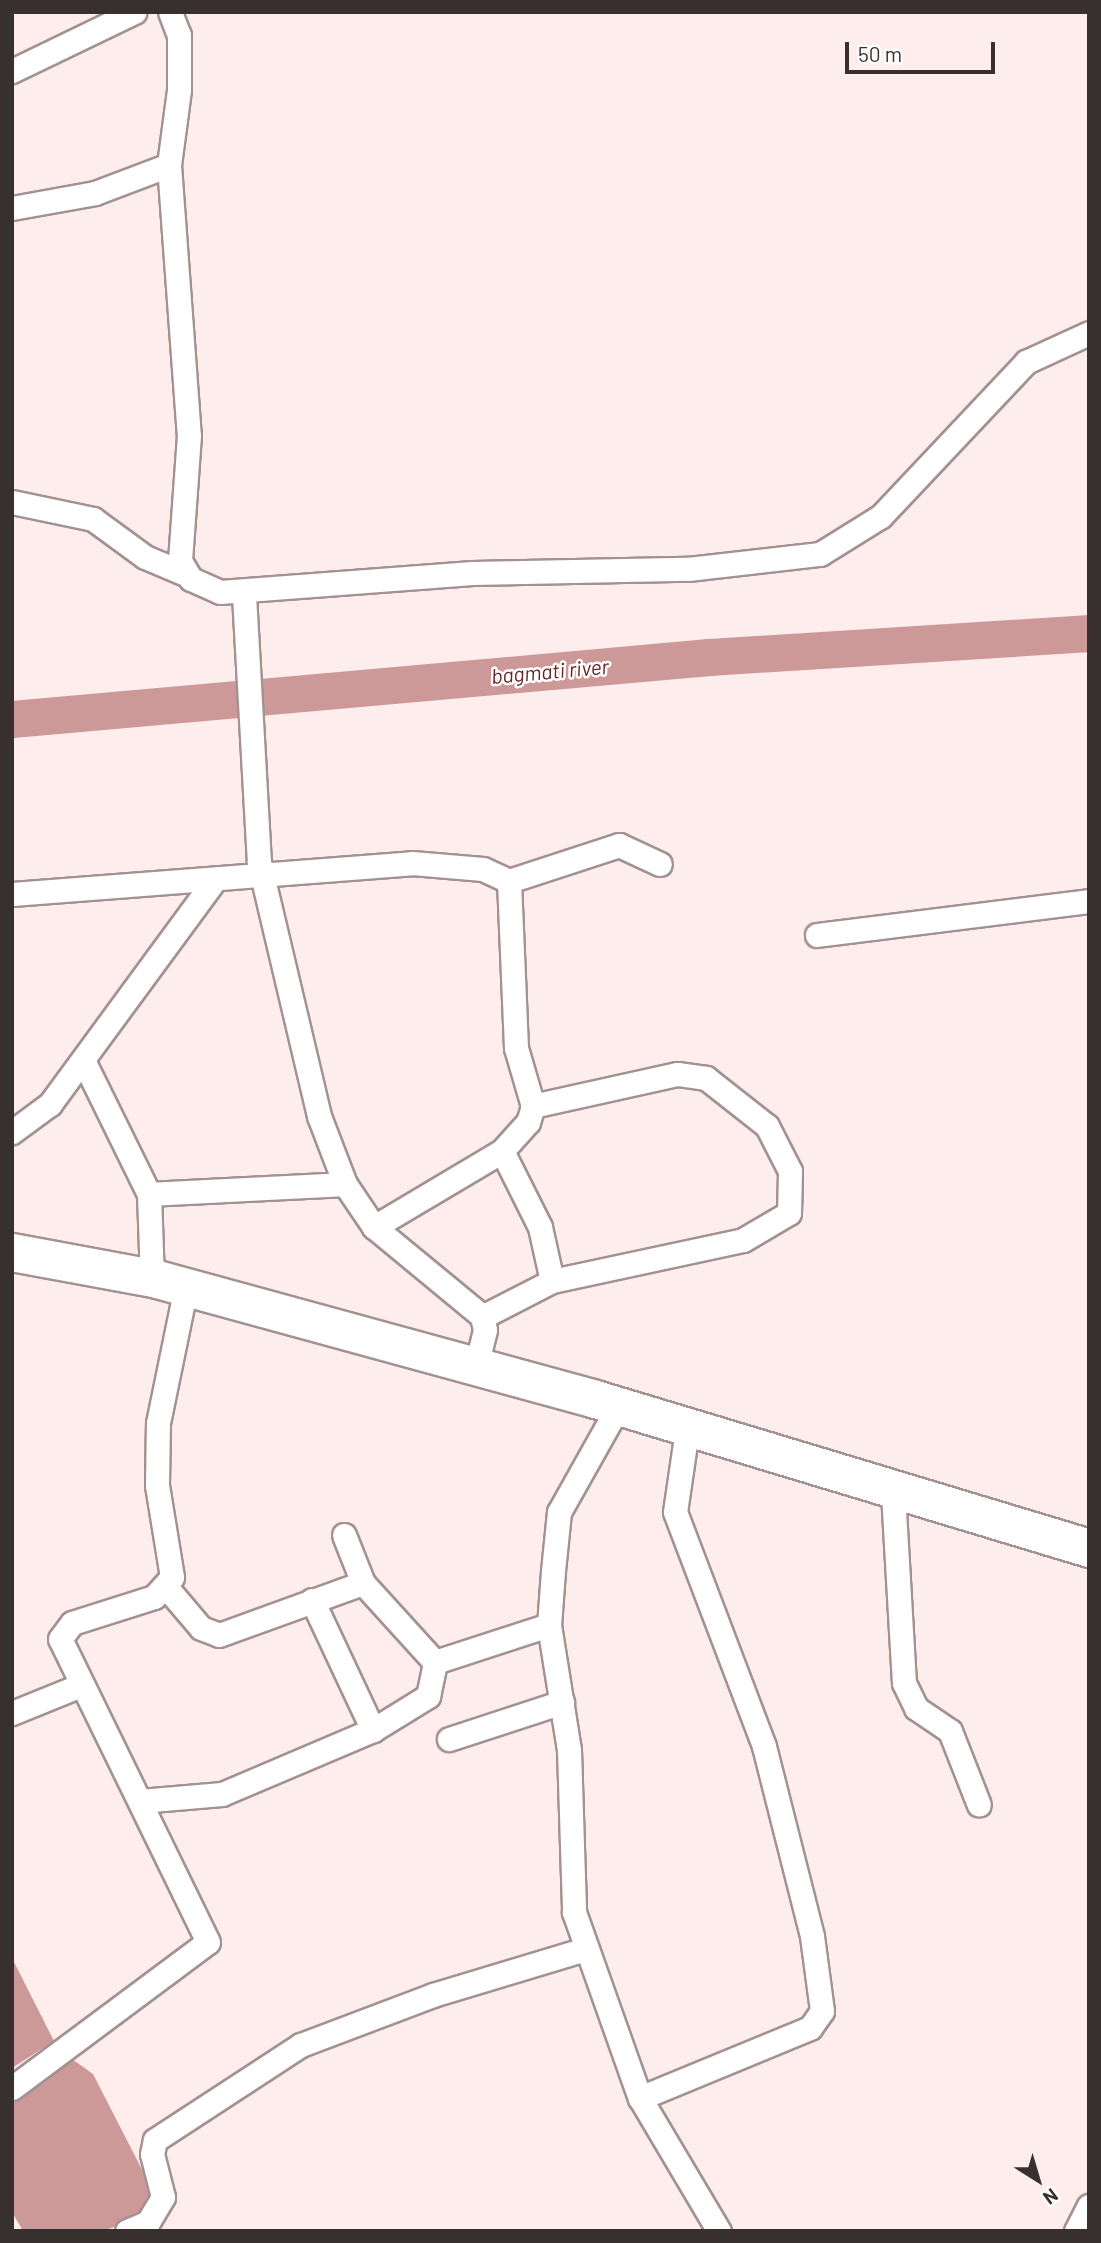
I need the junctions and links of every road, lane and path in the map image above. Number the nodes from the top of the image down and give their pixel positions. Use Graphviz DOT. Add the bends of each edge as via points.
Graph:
graph roads {
  1 [pos="134,12"];
  2 [pos="170,12"];
  3 [pos="12,71"];
  4 [pos="169,165"];
  5 [pos="12,208"];
  6 [pos="1089,333"];
  7 [pos="12,502"];
  8 [pos="183,573"];
  9 [pos="244,595"];
  10 [pos="660,864"];
  11 [pos="261,869"];
  12 [pos="215,879"];
  13 [pos="509,881"];
  14 [pos="12,894"];
  15 [pos="1089,901"];
  16 [pos="817,935"];
  17 [pos="84,1062"];
  18 [pos="533,1106"];
  19 [pos="12,1132"];
  20 [pos="502,1151"];
  21 [pos="345,1184"];
  22 [pos="149,1194"];
  23 [pos="374,1227"];
  24 [pos="12,1252"];
  25 [pos="552,1281"];
  26 [pos="169,1283"];
  27 [pos="482,1317"];
  28 [pos="476,1367"];
  29 [pos="618,1407"];
  30 [pos="687,1430"];
  31 [pos="893,1493"];
  32 [pos="344,1535"];
  33 [pos="1089,1548"];
  34 [pos="363,1583"];
  35 [pos="167,1588"];
  36 [pos="312,1600"];
  37 [pos="549,1625"];
  38 [pos="435,1662"];
  39 [pos="80,1685"];
  40 [pos="562,1702"];
  41 [pos="12,1713"];
  42 [pos="373,1730"];
  43 [pos="449,1739"];
  44 [pos="140,1801"];
  45 [pos="979,1805"];
  46 [pos="584,1949"];
  47 [pos="12,2088"];
  48 [pos="640,2098"];
  49 [pos="1089,2206"];
  50 [pos="127,2231"];
  51 [pos="719,2231"];
  52 [pos="1076,2231"];
  1 -- 3 [label="street"];
  2 -- 4 [label="street" via="179,35 179,76"];
  4 -- 5 [label="street" via="95,193"];
  4 -- 8 [label="street" via="189,435"];
  6 -- 9 [label="street" via="1027,362 881,516 820,554 776,563 472,573"];
  7 -- 8 [label="street" via="93,519 145,557"];
  8 -- 9 [label="street" via="220,592"];
  9 -- 11 [label="street"];
  10 -- 13 [label="street" via="619,845"];
  11 -- 12 [label="street"];
  11 -- 13 [label="street" via="412,863 483,869"];
  11 -- 21 [label="street" via="300,1050"];
  12 -- 14 [label="street"];
  12 -- 17 [label="street"];
  13 -- 18 [label="street" via="516,1048"];
  15 -- 16 [label="street"];
  17 -- 19 [label="street" via="50,1104"];
  17 -- 22 [label="street"];
  18 -- 20 [label="street" via="520,1138"];
  18 -- 25 [label="street" via="677,1074 706,1079 767,1126 790,1171 793,1195 789,1213 743,1240"];
  20 -- 23 [label="street"];
  20 -- 25 [label="street" via="540,1227"];
  21 -- 22 [label="street"];
  21 -- 23 [label="street"];
  22 -- 26 [label="street"];
  23 -- 27 [label="street"];
  24 -- 26 [label="main road"];
  25 -- 27 [label="street"];
  26 -- 28 [label="main road"];
  26 -- 35 [label="street" via="157,1485 172,1577"];
  27 -- 28 [label="street" via="485,1330"];
  28 -- 29 [label="main road"];
  29 -- 30 [label="main road"];
  29 -- 37 [label="street" via="559,1512"];
  30 -- 31 [label="main road"];
  30 -- 48 [label="street" via="675,1512 764,1746 812,1936 822,2011 810,2028"];
  31 -- 33 [label="main road"];
  31 -- 45 [label="street" via="904,1683 916,1708 950,1731"];
  32 -- 34 [label="street"];
  34 -- 36 [label="street"];
  34 -- 38 [label="street"];
  35 -- 36 [label="street" via="209,1635"];
  35 -- 39 [label="street" via="64,1630 62,1649"];
  36 -- 42 [label="street"];
  37 -- 38 [label="street"];
  37 -- 40 [label="street"];
  38 -- 42 [label="street" via="428,1696"];
  39 -- 41 [label="street"];
  39 -- 44 [label="street"];
  40 -- 43 [label="street"];
  40 -- 46 [label="street" via="569,1751 570,1874"];
  42 -- 44 [label="street" via="222,1794"];
  44 -- 47 [label="street" via="208,1942"];
  46 -- 48 [label="street"];
  46 -- 50 [label="street" via="433,1995 301,2045 155,2140 152,2154 161,2204 148,2222"];
  48 -- 51 [label="street"];
  49 -- 52 [label="street"];
}
